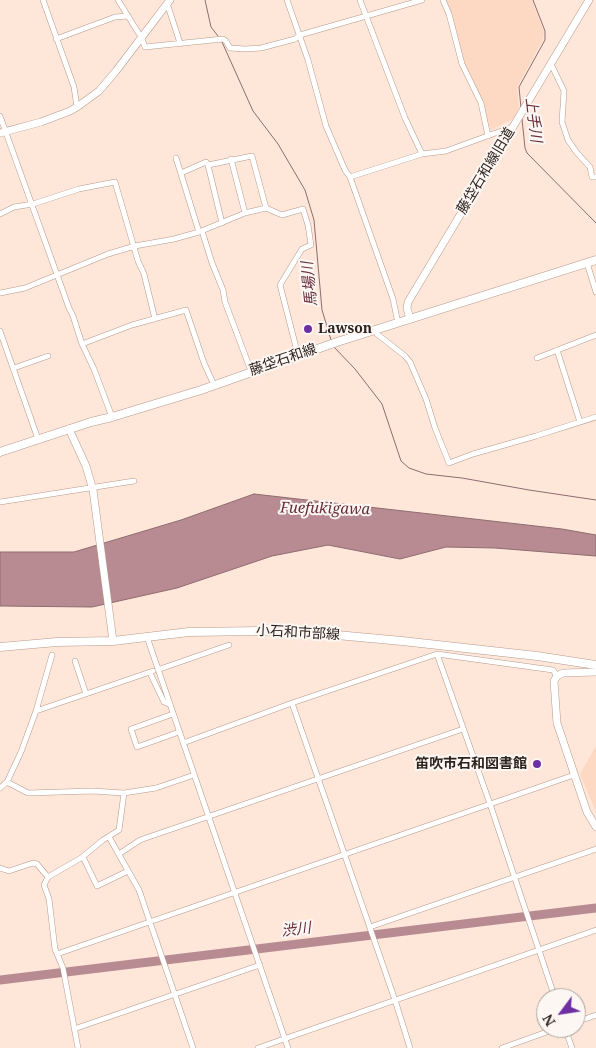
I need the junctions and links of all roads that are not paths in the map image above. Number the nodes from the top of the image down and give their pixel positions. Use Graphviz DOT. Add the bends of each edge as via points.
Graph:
graph roads {
  1 [pos="43,0"];
  2 [pos="118,0"];
  3 [pos="287,0"];
  4 [pos="360,0"];
  5 [pos="422,0"];
  6 [pos="443,0"];
  7 [pos="589,0"];
  8 [pos="168,2"];
  9 [pos="366,15"];
  10 [pos="128,16"];
  11 [pos="300,35"];
  12 [pos="141,37"];
  13 [pos="56,39"];
  14 [pos="180,43"];
  15 [pos="551,64"];
  16 [pos="78,108"];
  17 [pos="0,116"];
  18 [pos="512,127"];
  19 [pos="3,132"];
  20 [pos="488,136"];
  21 [pos="422,154"];
  22 [pos="176,158"];
  23 [pos="231,159"];
  24 [pos="208,165"];
  25 [pos="181,173"];
  26 [pos="350,177"];
  27 [pos="596,177"];
  28 [pos="33,204"];
  29 [pos="266,208"];
  30 [pos="245,213"];
  31 [pos="0,214"];
  32 [pos="222,223"];
  33 [pos="200,232"];
  34 [pos="135,246"];
  35 [pos="596,260"];
  36 [pos="587,263"];
  37 [pos="57,275"];
  38 [pos="596,292"];
  39 [pos="0,293"];
  40 [pos="155,319"];
  41 [pos="410,319"];
  42 [pos="398,323"];
  43 [pos="375,330"];
  44 [pos="0,331"];
  45 [pos="596,335"];
  46 [pos="82,344"];
  47 [pos="557,350"];
  48 [pos="298,355"];
  49 [pos="48,356"];
  50 [pos="537,358"];
  51 [pos="14,368"];
  52 [pos="251,371"];
  53 [pos="214,386"];
  54 [pos="596,417"];
  55 [pos="112,418"];
  56 [pos="580,422"];
  57 [pos="69,429"];
  58 [pos="38,439"];
  59 [pos="0,452"];
  60 [pos="134,481"];
  61 [pos="92,488"];
  62 [pos="0,502"];
  63 [pos="147,637"];
  64 [pos="113,638"];
  65 [pos="229,645"];
  66 [pos="0,647"];
  67 [pos="437,654"];
  68 [pos="52,655"];
  69 [pos="75,661"];
  70 [pos="596,665"];
  71 [pos="160,669"];
  72 [pos="596,672"];
  73 [pos="557,676"];
  74 [pos="86,694"];
  75 [pos="292,703"];
  76 [pos="169,704"];
  77 [pos="36,711"];
  78 [pos="173,714"];
  79 [pos="463,729"];
  80 [pos="179,732"];
  81 [pos="183,743"];
  82 [pos="194,775"];
  83 [pos="574,775"];
  84 [pos="319,779"];
  85 [pos="7,782"];
  86 [pos="0,788"];
  87 [pos="124,792"];
  88 [pos="490,804"];
  89 [pos="209,818"];
  90 [pos="596,827"];
  91 [pos="109,837"];
  92 [pos="596,849"];
  93 [pos="119,854"];
  94 [pos="344,854"];
  95 [pos="83,857"];
  96 [pos="0,868"];
  97 [pos="128,871"];
  98 [pos="48,877"];
  99 [pos="515,877"];
  100 [pos="235,893"];
  101 [pos="150,922"];
  102 [pos="370,929"];
  103 [pos="596,930"];
  104 [pos="539,950"];
  105 [pos="57,954"];
  106 [pos="260,965"];
  107 [pos="552,988"];
  108 [pos="175,994"];
  109 [pos="395,1000"];
  110 [pos="74,1029"];
  111 [pos="536,1036"];
  112 [pos="285,1038"];
  113 [pos="78,1048"];
  114 [pos="193,1048"];
  115 [pos="258,1048"];
  116 [pos="288,1048"];
  117 [pos="410,1048"];
  118 [pos="502,1048"];
  1 -- 13 [label="street"];
  2 -- 10 [label="street"];
  3 -- 11 [label="street"];
  4 -- 9 [label="street"];
  5 -- 9 [label="street"];
  6 -- 20 [label="street" via="450,14 462,64 481,103"];
  7 -- 15 [label="street, 藤垈石和線旧道"];
  8 -- 12 [label="street"];
  8 -- 14 [label="street"];
  9 -- 11 [label="street"];
  9 -- 21 [label="street"];
  10 -- 12 [label="street"];
  10 -- 13 [label="street"];
  11 -- 14 [label="street" via="296,39 253,49 230,48 223,39"];
  11 -- 26 [label="street" via="326,126"];
  12 -- 14 [label="street" via="145,47"];
  12 -- 16 [label="street" via="110,79"];
  13 -- 16 [label="street" via="74,87"];
  15 -- 18 [label="street, 藤垈石和線旧道"];
  15 -- 27 [label="street" via="564,91 562,122 568,140 590,167 592,178"];
  16 -- 19 [label="street"];
  17 -- 19 [label="street"];
  18 -- 20 [label="street"];
  18 -- 41 [label="street, 藤垈石和線旧道" via="408,302"];
  19 -- 28 [label="street"];
  20 -- 21 [label="street" via="446,151"];
  21 -- 26 [label="street"];
  22 -- 25 [label="street"];
  23 -- 24 [label="street"];
  23 -- 29 [label="street" via="252,156"];
  23 -- 30 [label="street"];
  24 -- 25 [label="street" via="206,162"];
  24 -- 32 [label="street"];
  25 -- 33 [label="street"];
  26 -- 42 [label="street" via="393,299"];
  28 -- 31 [label="street" via="14,207"];
  28 -- 34 [label="street" via="79,189 115,182"];
  28 -- 37 [label="street"];
  29 -- 30 [label="street"];
  29 -- 48 [label="street" via="282,215 303,209 308,225 311,245 302,249 280,285"];
  30 -- 32 [label="street"];
  32 -- 33 [label="street"];
  33 -- 34 [label="street"];
  33 -- 52 [label="street"];
  34 -- 37 [label="street"];
  34 -- 40 [label="street"];
  35 -- 36 [label="main road, 藤垈石和線"];
  36 -- 38 [label="street"];
  36 -- 41 [label="main road, 藤垈石和線"];
  37 -- 39 [label="street" via="25,288"];
  37 -- 46 [label="street"];
  40 -- 46 [label="street"];
  40 -- 53 [label="street" via="186,310"];
  41 -- 42 [label="main road, 藤垈石和線"];
  42 -- 43 [label="main road, 藤垈石和線"];
  43 -- 48 [label="main road, 藤垈石和線"];
  43 -- 56 [label="street" via="410,362 449,463"];
  44 -- 51 [label="street"];
  45 -- 47 [label="street"];
  46 -- 55 [label="street"];
  47 -- 50 [label="street"];
  47 -- 56 [label="street"];
  48 -- 52 [label="main road, 藤垈石和線"];
  49 -- 51 [label="street"];
  51 -- 58 [label="street"];
  52 -- 53 [label="main road, 藤垈石和線"];
  53 -- 55 [label="main road, 藤垈石和線"];
  54 -- 56 [label="street"];
  55 -- 57 [label="main road, 藤垈石和線"];
  57 -- 58 [label="main road, 藤垈石和線"];
  57 -- 61 [label="street"];
  58 -- 59 [label="main road, 藤垈石和線"];
  60 -- 61 [label="street"];
  61 -- 62 [label="street"];
  61 -- 64 [label="street"];
  63 -- 64 [label="main road, 小石和市部線"];
  63 -- 70 [label="main road, 小石和市部線" via="223,631 315,633"];
  63 -- 76 [label="street"];
  64 -- 66 [label="main road, 小石和市部線"];
  65 -- 71 [label="street"];
  67 -- 73 [label="street" via="552,670"];
  67 -- 75 [label="street"];
  67 -- 79 [label="street"];
  68 -- 77 [label="street"];
  69 -- 74 [label="street"];
  72 -- 73 [label="street"];
  73 -- 83 [label="street" via="554,681 557,723"];
  74 -- 76 [label="street" via="152,672 164,702"];
  74 -- 77 [label="street"];
  75 -- 81 [label="street"];
  75 -- 84 [label="street"];
  76 -- 78 [label="street"];
  77 -- 85 [label="street"];
  78 -- 80 [label="street"];
  78 -- 80 [label="street" via="131,730 137,747"];
  79 -- 84 [label="street"];
  79 -- 88 [label="street"];
  80 -- 81 [label="street"];
  81 -- 82 [label="street"];
  82 -- 87 [label="street" via="156,788"];
  82 -- 89 [label="street"];
  83 -- 88 [label="street"];
  83 -- 90 [label="street"];
  84 -- 89 [label="street"];
  84 -- 94 [label="street"];
  85 -- 86 [label="street"];
  85 -- 87 [label="street" via="28,793"];
  87 -- 91 [label="street" via="119,830"];
  88 -- 94 [label="street"];
  88 -- 99 [label="street"];
  89 -- 93 [label="street" via="140,840"];
  89 -- 100 [label="street"];
  91 -- 93 [label="street"];
  91 -- 95 [label="street"];
  92 -- 99 [label="street"];
  93 -- 97 [label="street"];
  94 -- 100 [label="street"];
  94 -- 102 [label="street"];
  95 -- 97 [label="street" via="97,886"];
  95 -- 98 [label="street"];
  96 -- 98 [label="street" via="9,871 34,863"];
  97 -- 101 [label="street" via="139,890"];
  98 -- 105 [label="street" via="44,885"];
  99 -- 102 [label="street"];
  99 -- 104 [label="street"];
  100 -- 101 [label="street"];
  100 -- 106 [label="street"];
  101 -- 105 [label="street"];
  101 -- 108 [label="street"];
  102 -- 109 [label="street"];
  103 -- 104 [label="street"];
  104 -- 107 [label="street"];
  104 -- 109 [label="street"];
  105 -- 110 [label="street"];
  106 -- 108 [label="street"];
  106 -- 112 [label="street"];
  108 -- 110 [label="street"];
  108 -- 114 [label="street"];
  109 -- 112 [label="street"];
  109 -- 117 [label="street"];
  110 -- 113 [label="street"];
  111 -- 118 [label="street"];
  112 -- 115 [label="street"];
  112 -- 116 [label="street"];
}
